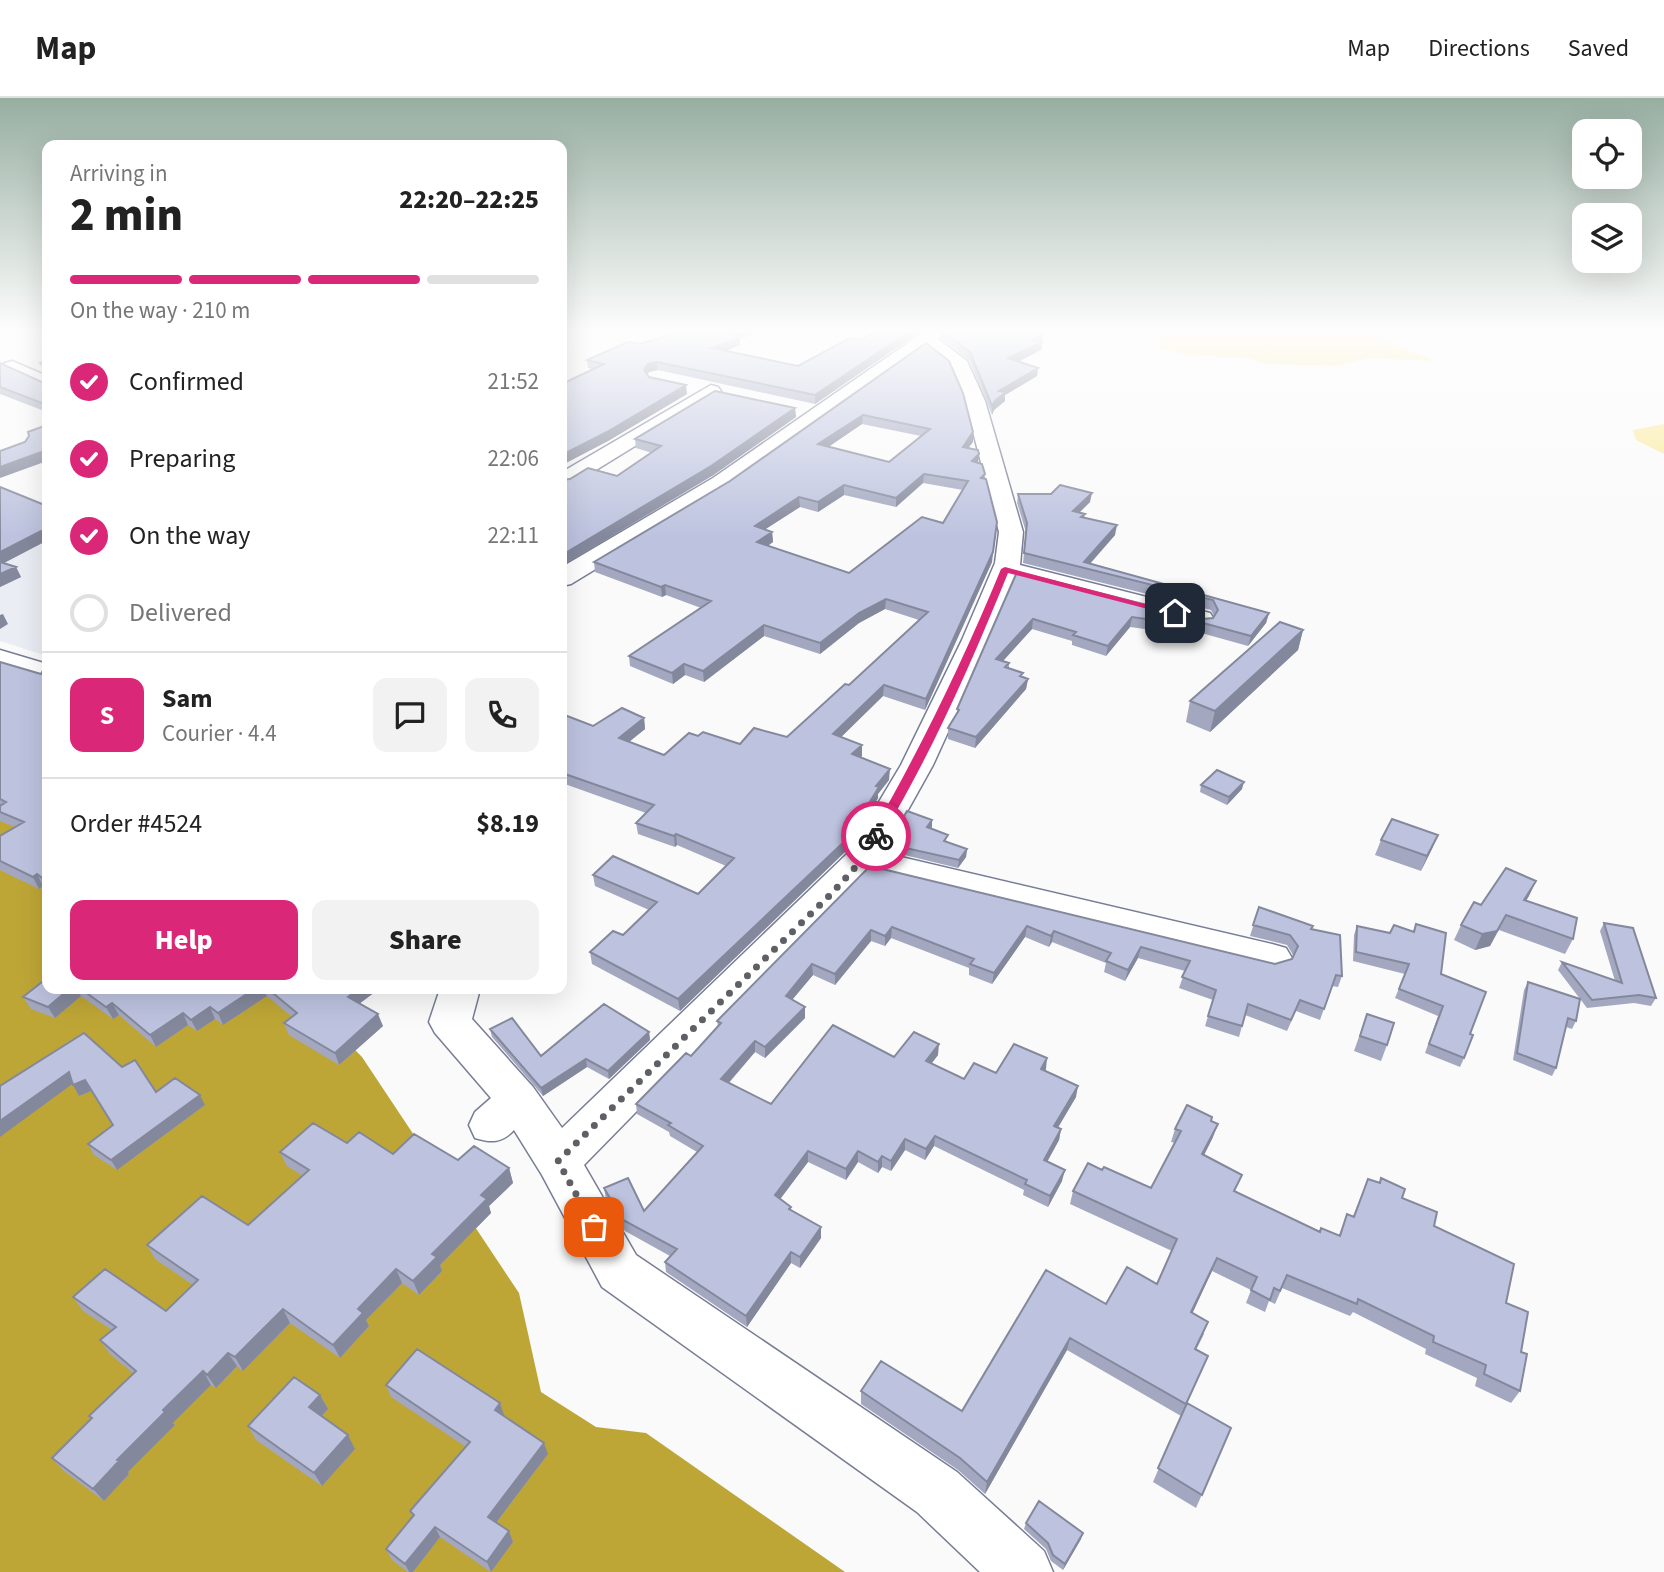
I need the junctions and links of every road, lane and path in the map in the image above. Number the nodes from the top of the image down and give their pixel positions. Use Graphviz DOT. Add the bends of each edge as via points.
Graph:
graph roads {
  1 [pos="706,400"];
  2 [pos="840,400"];
  3 [pos="974,400"];
  4 [pos="792,408"];
  5 [pos="820,414"];
  6 [pos="567,478"];
  7 [pos="1005,569"];
  8 [pos="567,575"];
  9 [pos="1199,619"];
  10 [pos="0,659"];
  11 [pos="42,672"];
  12 [pos="862,860"];
  13 [pos="1272,958"];
  14 [pos="458,994"];
  15 [pos="558,1161"];
  16 [pos="1023,1572"];
  1 -- 6 [label="street"];
  2 -- 5 [label="street"];
  3 -- 7 [label="street" via="1011,532"];
  4 -- 5 [label="street"];
  5 -- 8 [label="street" via="720,483"];
  7 -- 9 [label="street"];
  7 -- 12 [label="street" via="917,765"];
  10 -- 11 [label="street"];
  12 -- 13 [label="street"];
  12 -- 15 [label="street"];
  14 -- 15 [label="street" via="450,1022 505,1112"];
  15 -- 16 [label="street" via="619,1271 937,1492"];
}
